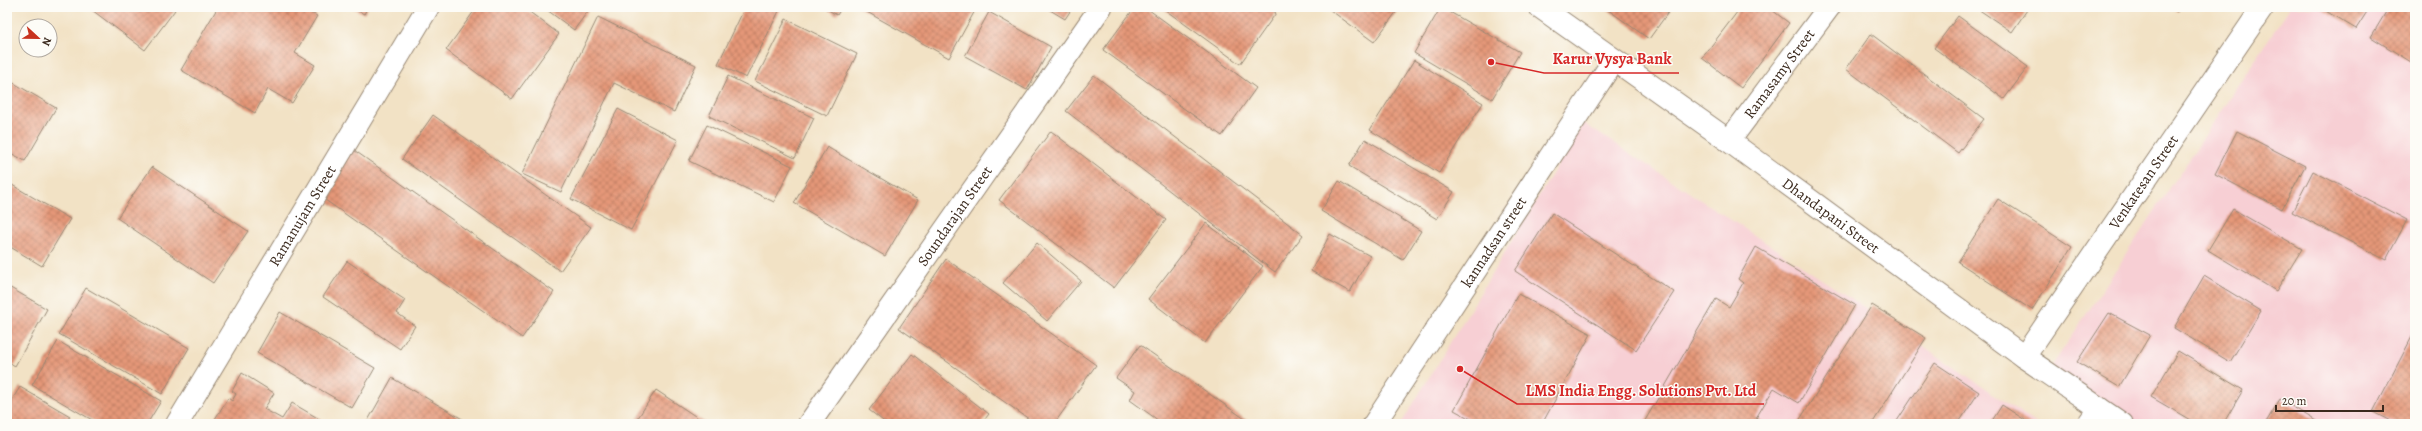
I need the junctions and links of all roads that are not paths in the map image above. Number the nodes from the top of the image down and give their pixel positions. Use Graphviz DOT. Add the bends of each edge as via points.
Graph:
graph roads {
  1 [pos="428,7"];
  2 [pos="1101,7"];
  3 [pos="1540,7"];
  4 [pos="1829,7"];
  5 [pos="2263,7"];
  6 [pos="1614,60"];
  7 [pos="1729,141"];
  8 [pos="2024,357"];
  9 [pos="2093,415"];
  10 [pos="177,424"];
  11 [pos="809,424"];
  12 [pos="1374,424"];
  13 [pos="2122,424"];
  1 -- 10 [label="street, Ramanujam Street"];
  2 -- 11 [label="street, Soundarajan Street"];
  3 -- 6 [label="street, Dhandapani Street"];
  4 -- 7 [label="street, Ramasamy Street"];
  5 -- 8 [label="street, Venkatesan Street"];
  6 -- 7 [label="street, Dhandapani Street"];
  6 -- 12 [label="street, kannadsan street"];
  7 -- 8 [label="street, Dhandapani Street"];
  8 -- 9 [label="street, Dhandapani Street"];
  9 -- 13 [label="street, Dhandapani Street"];
}
